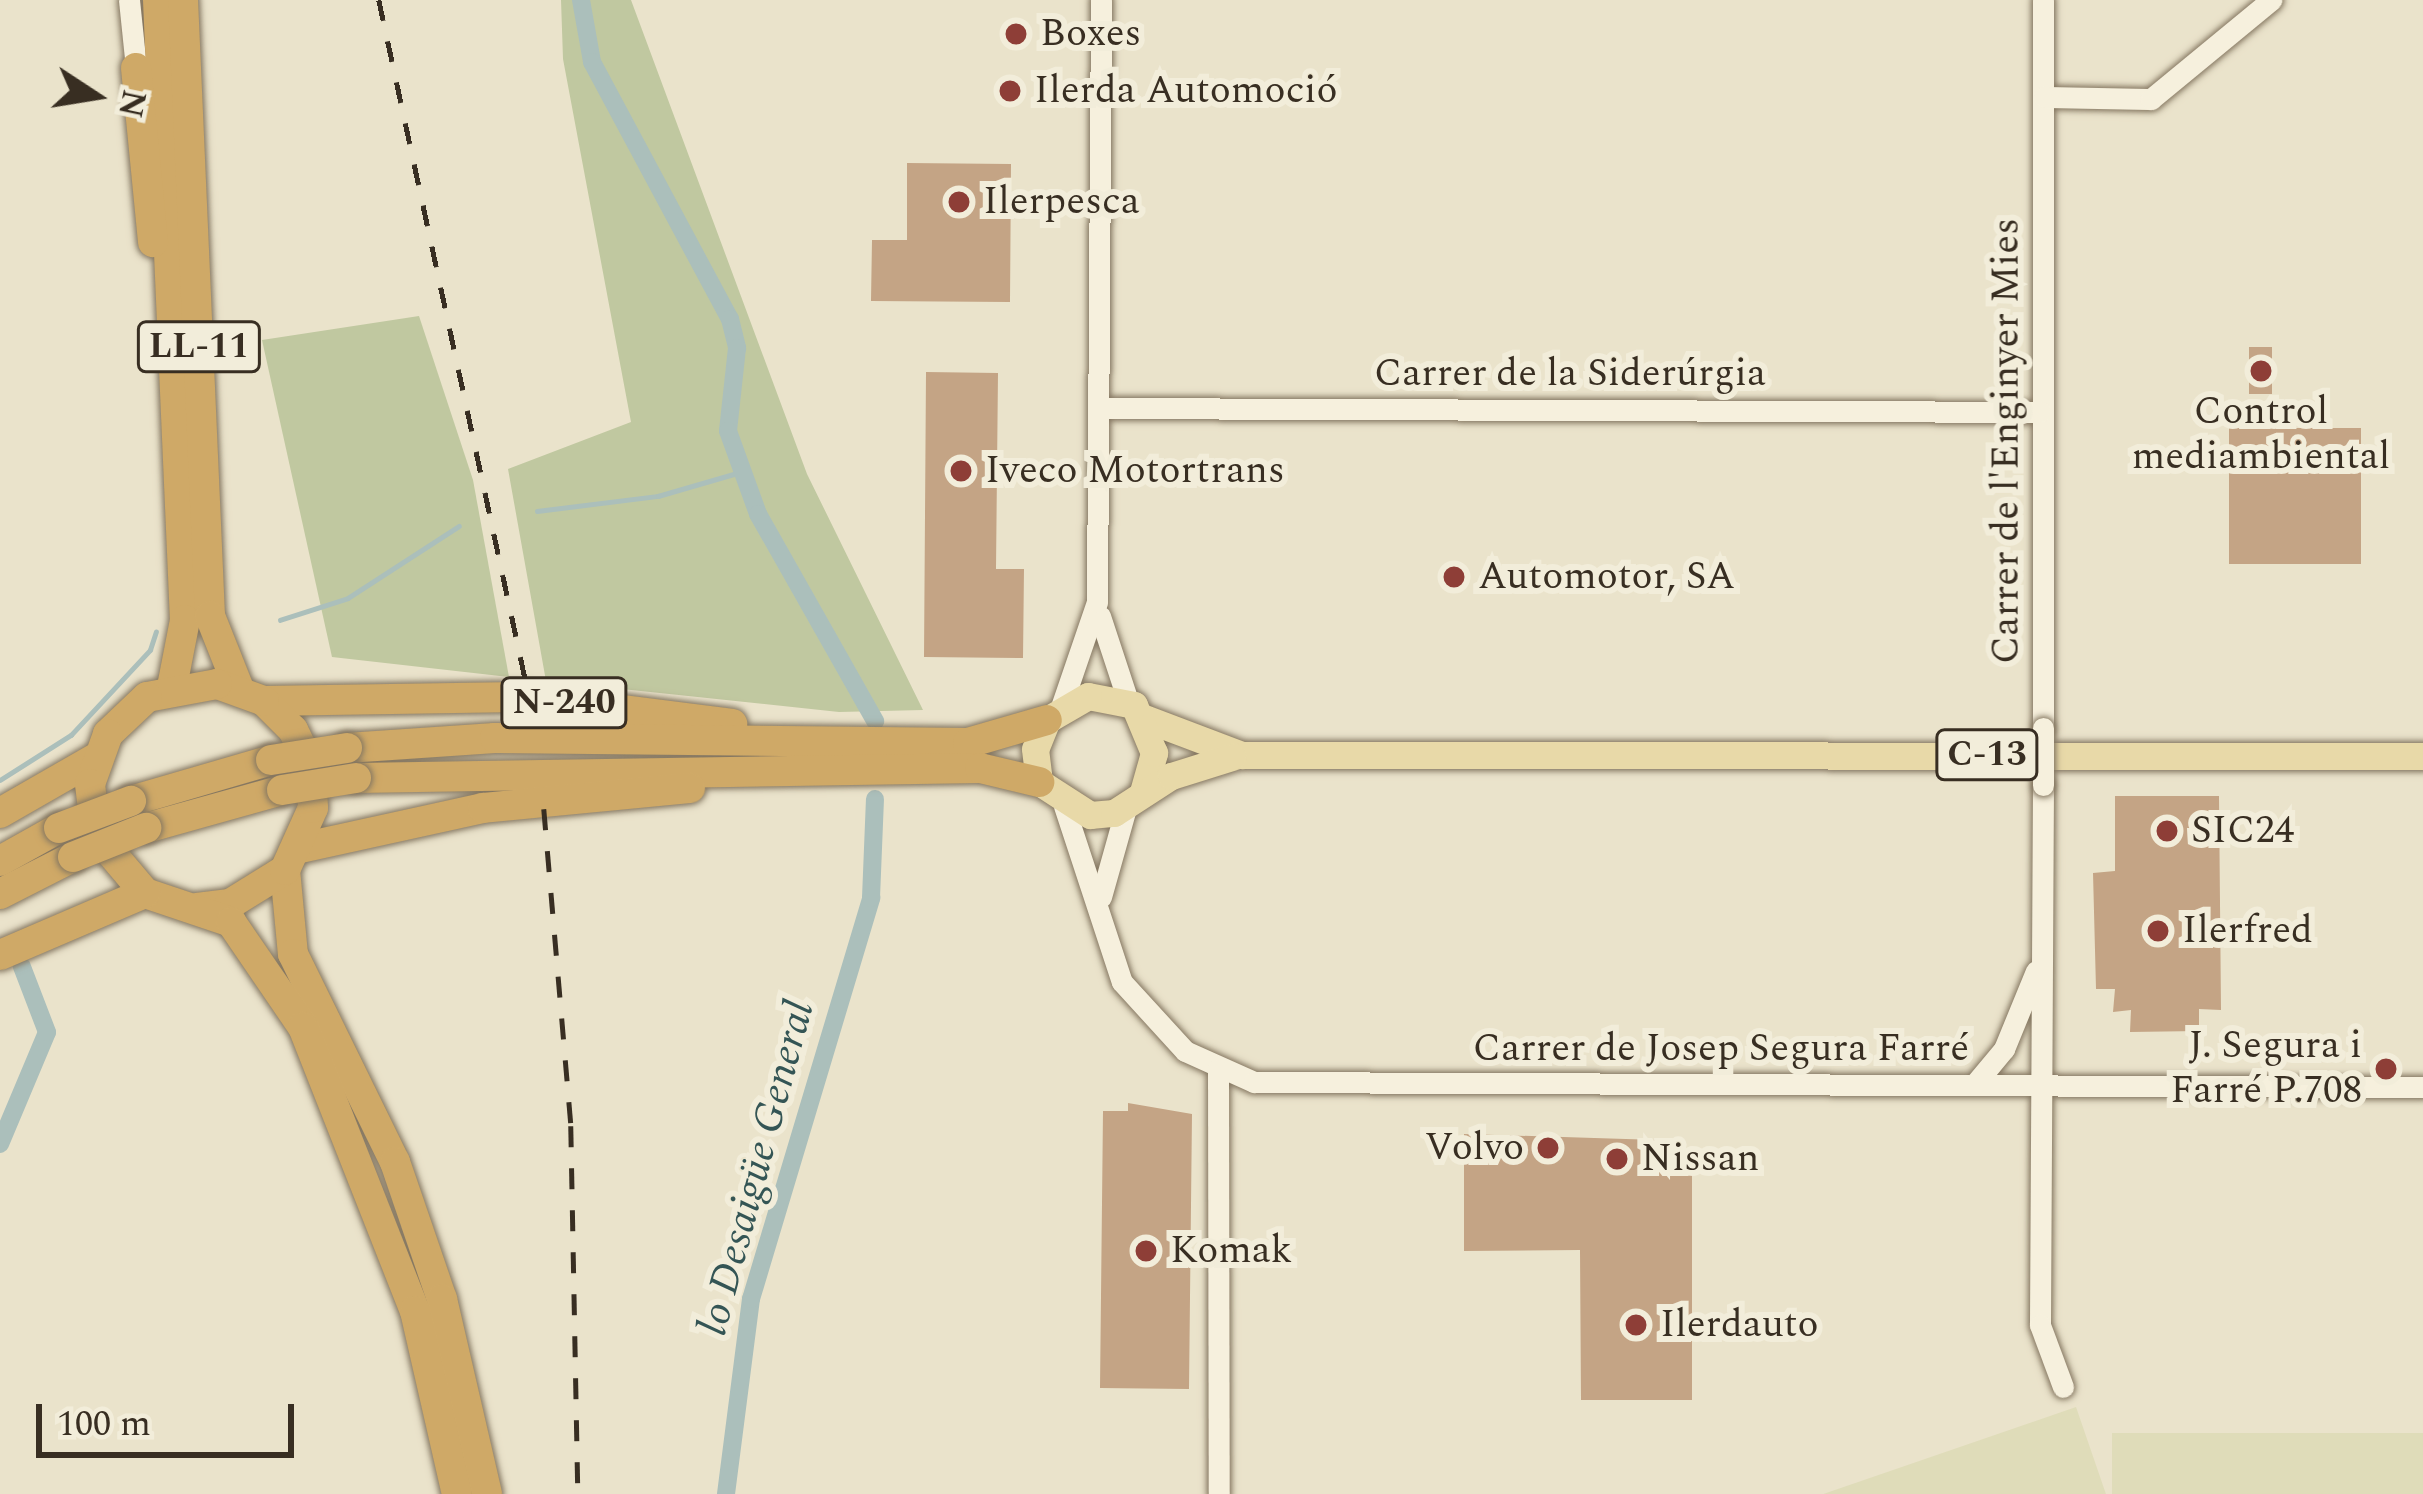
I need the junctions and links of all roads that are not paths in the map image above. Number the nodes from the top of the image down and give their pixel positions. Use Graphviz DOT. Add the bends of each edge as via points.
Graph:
graph roads {
  1 [pos="129,0"];
  2 [pos="158,0"];
  3 [pos="183,0"];
  4 [pos="1101,0"];
  5 [pos="2043,0"];
  6 [pos="2271,0"];
  7 [pos="136,68"];
  8 [pos="2044,98"];
  9 [pos="1099,408"];
  10 [pos="2040,412"];
  11 [pos="176,469"];
  12 [pos="1097,602"];
  13 [pos="172,687"];
  14 [pos="252,695"];
  15 [pos="1136,710"];
  16 [pos="1054,714"];
  17 [pos="1242,754"];
  18 [pos="2423,756"];
  19 [pos="863,757"];
  20 [pos="96,758"];
  21 [pos="352,763"];
  22 [pos="1039,782"];
  23 [pos="1135,800"];
  24 [pos="1064,806"];
  25 [pos="0,813"];
  26 [pos="138,814"];
  27 [pos="293,859"];
  28 [pos="0,861"];
  29 [pos="146,893"];
  30 [pos="0,894"];
  31 [pos="197,908"];
  32 [pos="1099,922"];
  33 [pos="2042,953"];
  34 [pos="0,955"];
  35 [pos="1218,1070"];
  36 [pos="2041,1083"];
  37 [pos="1974,1085"];
  38 [pos="2423,1088"];
  39 [pos="2063,1387"];
  40 [pos="457,1494"];
  41 [pos="487,1494"];
  42 [pos="1219,1494"];
  1 -- 7 [label="street"];
  2 -- 11 [label="highway, LL-11"];
  3 -- 14 [label="highway, LL-11" via="210,616"];
  4 -- 9 [label="street"];
  5 -- 8 [label="street, Carrer de l'Enginyer Mies"];
  6 -- 8 [label="street" via="2150,99"];
  7 -- 11 [label="highway"];
  8 -- 10 [label="street, Carrer de l'Enginyer Mies"];
  9 -- 10 [label="street, Carrer de la Siderúrgia"];
  9 -- 12 [label="street"];
  10 -- 33 [label="street, Carrer de l'Enginyer Mies, bridge"];
  11 -- 13 [label="highway, LL-11" via="185,620"];
  12 -- 15 [label="street"];
  12 -- 16 [label="street"];
  13 -- 14 [label="highway"];
  13 -- 20 [label="highway" via="125,713"];
  14 -- 19 [label="highway, N-240" via="519,698"];
  14 -- 27 [label="highway, LL-11" via="293,730 310,767 313,808"];
  15 -- 16 [label="main road, C-13" via="1088,696"];
  15 -- 17 [label="main road, C-13"];
  15 -- 23 [label="main road" via="1154,753"];
  16 -- 19 [label="highway, N-240" via="992,741"];
  16 -- 22 [label="main road" via="1035,748"];
  17 -- 18 [label="main road, C-13"];
  17 -- 23 [label="main road, C-13"];
  19 -- 21 [label="highway, N-240" via="522,772"];
  19 -- 21 [label="highway, N-240" via="495,738"];
  19 -- 22 [label="highway, N-240"];
  19 -- 27 [label="highway, N-240" via="483,808"];
  20 -- 25 [label="highway"];
  20 -- 29 [label="highway" via="97,835"];
  21 -- 26 [label="highway, N-240, bridge" via="282,790"];
  21 -- 26 [label="highway, N-240, bridge" via="271,760"];
  22 -- 24 [label="main road"];
  23 -- 24 [label="main road, C-13" via="1101,815"];
  23 -- 32 [label="street"];
  24 -- 32 [label="street, Carrer de Josep Segura Farré"];
  26 -- 28 [label="highway, N-240, bridge" via="59,828"];
  26 -- 30 [label="highway, N-240, bridge"];
  27 -- 31 [label="highway" via="245,898"];
  27 -- 41 [label="highway, LL-11" via="293,954 395,1162 442,1299"];
  29 -- 31 [label="highway"];
  29 -- 34 [label="highway"];
  31 -- 40 [label="highway" via="254,944 311,1047 415,1312"];
  32 -- 35 [label="street, Carrer de Josep Segura Farré" via="1142,1009"];
  33 -- 36 [label="street, Carrer de l'Enginyer Mies"];
  33 -- 37 [label="street, Carrer de l'Enginyer Mies" via="2017,1025"];
  35 -- 37 [label="street, Carrer de Josep Segura Farré" via="1302,1086"];
  35 -- 42 [label="street"];
  36 -- 37 [label="street, Carrer de Josep Segura Farré"];
  36 -- 38 [label="street, Carrer de Josep Segura Farré"];
  36 -- 39 [label="street, Carrer de l'Enginyer Mies" via="2040,1325"];
}
